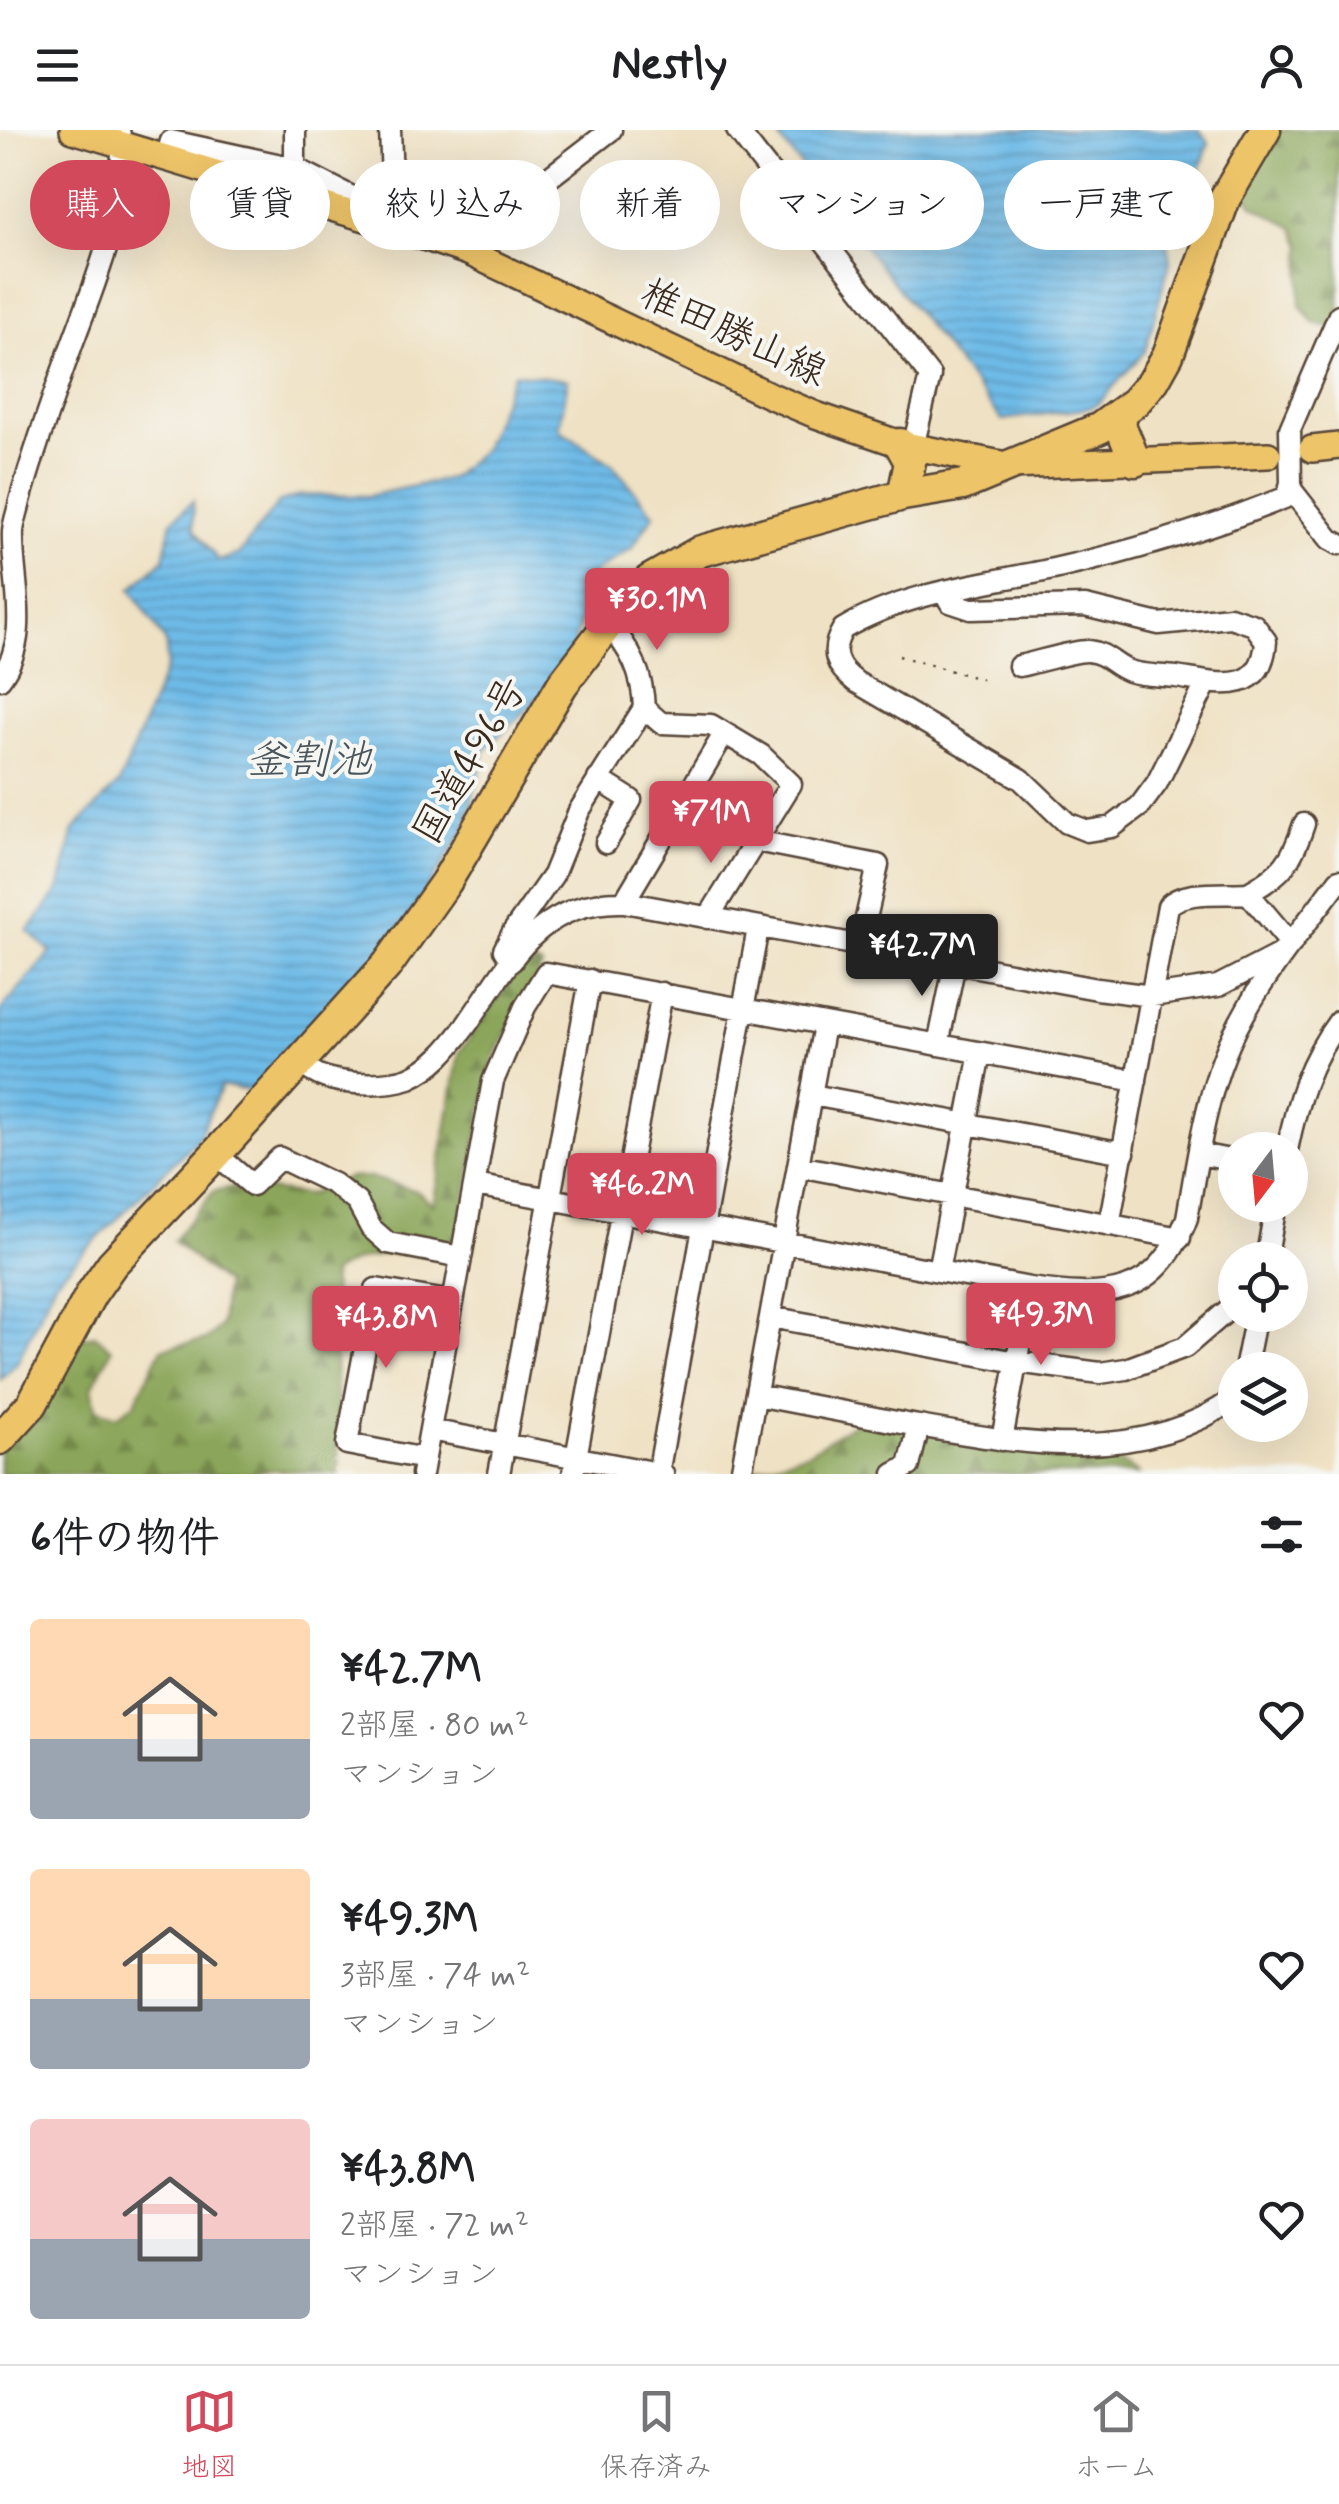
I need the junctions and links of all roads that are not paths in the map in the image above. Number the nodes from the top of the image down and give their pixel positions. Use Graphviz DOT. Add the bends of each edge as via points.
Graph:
graph roads {
  1 [pos="72,130"];
  2 [pos="295,130"];
  3 [pos="390,130"];
  4 [pos="612,130"];
  5 [pos="737,130"];
  6 [pos="1265,130"];
  7 [pos="121,138"];
  8 [pos="169,143"];
  9 [pos="255,160"];
  10 [pos="295,160"];
  11 [pos="391,160"];
  12 [pos="330,186"];
  13 [pos="348,213"];
  14 [pos="462,250"];
  15 [pos="468,252"];
  16 [pos="1339,315"];
  17 [pos="1122,413"];
  18 [pos="906,446"];
  19 [pos="1339,446"];
  20 [pos="1312,449"];
  21 [pos="1268,455"];
  22 [pos="1135,461"];
  23 [pos="1011,466"];
  24 [pos="1290,488"];
  25 [pos="903,495"];
  26 [pos="7,531"];
  27 [pos="1339,544"];
  28 [pos="944,594"];
  29 [pos="607,622"];
  30 [pos="1019,666"];
  31 [pos="0,679"];
  32 [pos="1206,684"];
  33 [pos="644,709"];
  34 [pos="724,734"];
  35 [pos="598,779"];
  36 [pos="1304,824"];
  37 [pos="756,841"];
  38 [pos="606,842"];
  39 [pos="1339,880"];
  40 [pos="1248,893"];
  41 [pos="624,902"];
  42 [pos="708,918"];
  43 [pos="758,928"];
  44 [pos="860,945"];
  45 [pos="1287,948"];
  46 [pos="512,961"];
  47 [pos="955,963"];
  48 [pos="590,980"];
  49 [pos="1218,986"];
  50 [pos="662,993"];
  51 [pos="1152,996"];
  52 [pos="742,1008"];
  53 [pos="1243,1016"];
  54 [pos="1339,1021"];
  55 [pos="824,1025"];
  56 [pos="938,1045"];
  57 [pos="980,1053"];
  58 [pos="300,1062"];
  59 [pos="1136,1081"];
  60 [pos="812,1095"];
  61 [pos="966,1124"];
  62 [pos="1291,1132"];
  63 [pos="1124,1153"];
  64 [pos="216,1154"];
  65 [pos="1199,1154"];
  66 [pos="1218,1157"];
  67 [pos="798,1166"];
  68 [pos="475,1184"];
  69 [pos="953,1195"];
  70 [pos="550,1198"];
  71 [pos="622,1212"];
  72 [pos="1109,1224"];
  73 [pos="703,1227"];
  74 [pos="1180,1238"];
  75 [pos="784,1242"];
  76 [pos="462,1257"];
  77 [pos="938,1270"];
  78 [pos="1030,1288"];
  79 [pos="453,1302"];
  80 [pos="770,1318"];
  81 [pos="1218,1319"];
  82 [pos="1017,1362"];
  83 [pos="756,1396"];
  84 [pos="1218,1408"];
  85 [pos="919,1426"];
  86 [pos="430,1430"];
  87 [pos="0,1439"];
  88 [pos="1002,1440"];
  89 [pos="504,1444"];
  90 [pos="575,1466"];
  91 [pos="424,1467"];
  92 [pos="499,1474"];
  93 [pos="660,1474"];
  94 [pos="741,1474"];
  95 [pos="894,1474"];
  1 -- 7 [label="main road, 椎田勝山線"];
  2 -- 10 [label="street"];
  3 -- 11 [label="street"];
  4 -- 15 [label="street" via="477,233"];
  5 -- 18 [label="street" via="930,376"];
  6 -- 17 [label="highway, 国道496号" via="1226,198 1168,355"];
  7 -- 8 [label="main road, 椎田勝山線"];
  7 -- 26 [label="street" via="122,180 100,266"];
  8 -- 9 [label="street"];
  8 -- 13 [label="main road, 椎田勝山線"];
  12 -- 13 [label="street" via="350,196"];
  14 -- 15 [label="main road, 椎田勝山線"];
  15 -- 18 [label="main road, 椎田勝山線" via="769,394"];
  16 -- 24 [label="street" via="1290,429"];
  17 -- 22 [label="highway" via="1120,426"];
  17 -- 23 [label="highway, 国道496号"];
  18 -- 23 [label="main road, 椎田勝山線"];
  18 -- 25 [label="highway"];
  19 -- 20 [label="main road"];
  21 -- 22 [label="main road, 椎田勝山線"];
  22 -- 23 [label="main road, 椎田勝山線"];
  23 -- 25 [label="highway, 国道496号" via="963,485"];
  24 -- 27 [label="street"];
  24 -- 28 [label="street" via="1287,497 1134,548"];
  25 -- 29 [label="highway, 国道496号" via="701,551 650,580"];
  26 -- 31 [label="street" via="19,607 9,667"];
  28 -- 32 [label="street" via="971,609 1085,606 1159,624 1230,617 1262,630 1265,655 1253,676"];
  28 -- 32 [label="street" via="899,603 844,629 836,662 856,682 1021,779 1078,828 1112,827 1140,806"];
  29 -- 33 [label="street" via="643,681"];
  29 -- 58 [label="highway, 国道496号" via="562,684 446,882 388,964"];
  30 -- 32 [label="street" via="1088,651 1130,672"];
  33 -- 34 [label="street" via="661,724 711,725"];
  33 -- 35 [label="street"];
  34 -- 37 [label="street" via="791,784"];
  34 -- 41 [label="street"];
  35 -- 38 [label="street" via="632,800"];
  35 -- 46 [label="street" via="553,875 504,950"];
  36 -- 40 [label="street" via="1293,858"];
  37 -- 42 [label="street"];
  37 -- 44 [label="street" via="878,866"];
  39 -- 45 [label="street"];
  40 -- 45 [label="street"];
  40 -- 51 [label="street" via="1189,897 1168,906"];
  41 -- 42 [label="street"];
  41 -- 46 [label="street" via="588,903 557,915"];
  42 -- 43 [label="street"];
  43 -- 44 [label="street"];
  43 -- 52 [label="street"];
  44 -- 47 [label="street"];
  45 -- 49 [label="street"];
  45 -- 53 [label="street"];
  46 -- 58 [label="street" via="446,1053 408,1078 382,1084 335,1080"];
  47 -- 51 [label="street"];
  47 -- 56 [label="street"];
  48 -- 50 [label="street"];
  48 -- 68 [label="street" via="546,973 525,1007 493,1080"];
  48 -- 70 [label="street"];
  49 -- 51 [label="street"];
  49 -- 53 [label="street"];
  50 -- 52 [label="street"];
  50 -- 71 [label="street"];
  51 -- 59 [label="street"];
  52 -- 55 [label="street"];
  52 -- 73 [label="street"];
  53 -- 65 [label="street" via="1211,1096"];
  54 -- 62 [label="street" via="1302,1086"];
  55 -- 56 [label="street"];
  55 -- 60 [label="street"];
  56 -- 57 [label="street"];
  57 -- 59 [label="street"];
  57 -- 61 [label="street"];
  58 -- 64 [label="highway, 国道496号"];
  59 -- 63 [label="street"];
  60 -- 61 [label="street"];
  60 -- 67 [label="street"];
  61 -- 63 [label="street"];
  61 -- 69 [label="street"];
  63 -- 72 [label="street"];
  64 -- 76 [label="street" via="252,1186 280,1158 357,1202 388,1244"];
  64 -- 87 [label="highway, 国道496号" via="112,1264 32,1404"];
  65 -- 66 [label="street"];
  65 -- 74 [label="street"];
  67 -- 69 [label="street"];
  67 -- 75 [label="street"];
  68 -- 70 [label="street"];
  68 -- 76 [label="street"];
  69 -- 72 [label="street"];
  69 -- 77 [label="street"];
  70 -- 71 [label="street"];
  70 -- 89 [label="street"];
  71 -- 73 [label="street"];
  71 -- 90 [label="street"];
  72 -- 74 [label="street"];
  73 -- 75 [label="street"];
  73 -- 93 [label="street"];
  74 -- 78 [label="street" via="1153,1272 1118,1290 1076,1295"];
  75 -- 77 [label="street"];
  75 -- 80 [label="street"];
  76 -- 79 [label="street"];
  77 -- 78 [label="street"];
  78 -- 82 [label="street"];
  79 -- 86 [label="street"];
  79 -- 91 [label="street" via="376,1289 347,1444"];
  80 -- 82 [label="street"];
  80 -- 83 [label="street"];
  81 -- 82 [label="street" via="1185,1347 1126,1369 1100,1373"];
  82 -- 88 [label="street"];
  83 -- 85 [label="street"];
  83 -- 94 [label="street"];
  84 -- 88 [label="street" via="1138,1439"];
  85 -- 88 [label="street"];
  85 -- 95 [label="street" via="910,1466"];
  86 -- 89 [label="street"];
  86 -- 91 [label="street"];
  89 -- 90 [label="street"];
  89 -- 92 [label="street"];
  90 -- 93 [label="street"];
}
